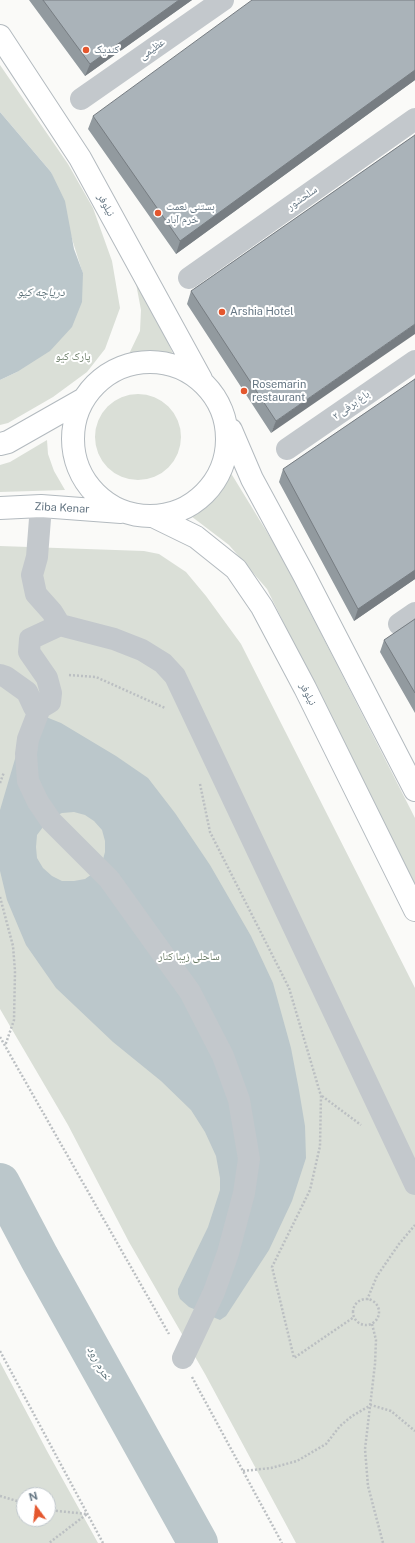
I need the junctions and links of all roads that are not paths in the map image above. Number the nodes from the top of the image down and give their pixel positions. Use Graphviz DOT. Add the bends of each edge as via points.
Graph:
graph roads {
  1 [pos="223,0"];
  2 [pos="0,36"];
  3 [pos="81,99"];
  4 [pos="415,119"];
  5 [pos="189,278"];
  6 [pos="415,361"];
  7 [pos="201,380"];
  8 [pos="82,400"];
  9 [pos="220,404"];
  10 [pos="0,444"];
  11 [pos="287,449"];
  12 [pos="41,506"];
  13 [pos="0,508"];
  14 [pos="125,513"];
  15 [pos="155,517"];
  16 [pos="60,625"];
  17 [pos="0,675"];
  18 [pos="40,711"];
  19 [pos="415,790"];
  20 [pos="415,910"];
  21 [pos="415,1184"];
  22 [pos="183,1358"];
  1 -- 3 [label="street, عظیمی"];
  2 -- 7 [label="main road, نیلوفر" via="80,158"];
  4 -- 5 [label="street, سلحشور"];
  6 -- 11 [label="street, باغ برفی ۲"];
  7 -- 8 [label="main road" via="182,368 161,362 138,363 116,369 98,382"];
  7 -- 9 [label="main road"];
  8 -- 10 [label="main road" via="8,442"];
  8 -- 14 [label="main road" via="74,422 72,444 77,467 88,487 104,502"];
  9 -- 15 [label="main road" via="228,429 227,454 218,478 202,498 180,511"];
  9 -- 19 [label="main road" via="252,480 308,582"];
  12 -- 13 [label="main road, Ziba Kenar"];
  12 -- 14 [label="main road, Ziba Kenar"];
  12 -- 16 [label="street" via="37,557 32,575 36,594"];
  14 -- 15 [label="main road"];
  15 -- 20 [label="main road, نیلوفر" via="196,537 236,569 262,607"];
  16 -- 18 [label="street" via="30,639 29,652 47,678 51,693 50,702"];
  16 -- 21 [label="street" via="114,639 142,650 163,663 175,676"];
  17 -- 18 [label="street" via="27,692 34,707"];
  18 -- 22 [label="street" via="28,739 26,754 28,781 38,802 51,821 96,864 127,902 190,992 223,1056 239,1100 248,1159 244,1193 228,1253"];
}
